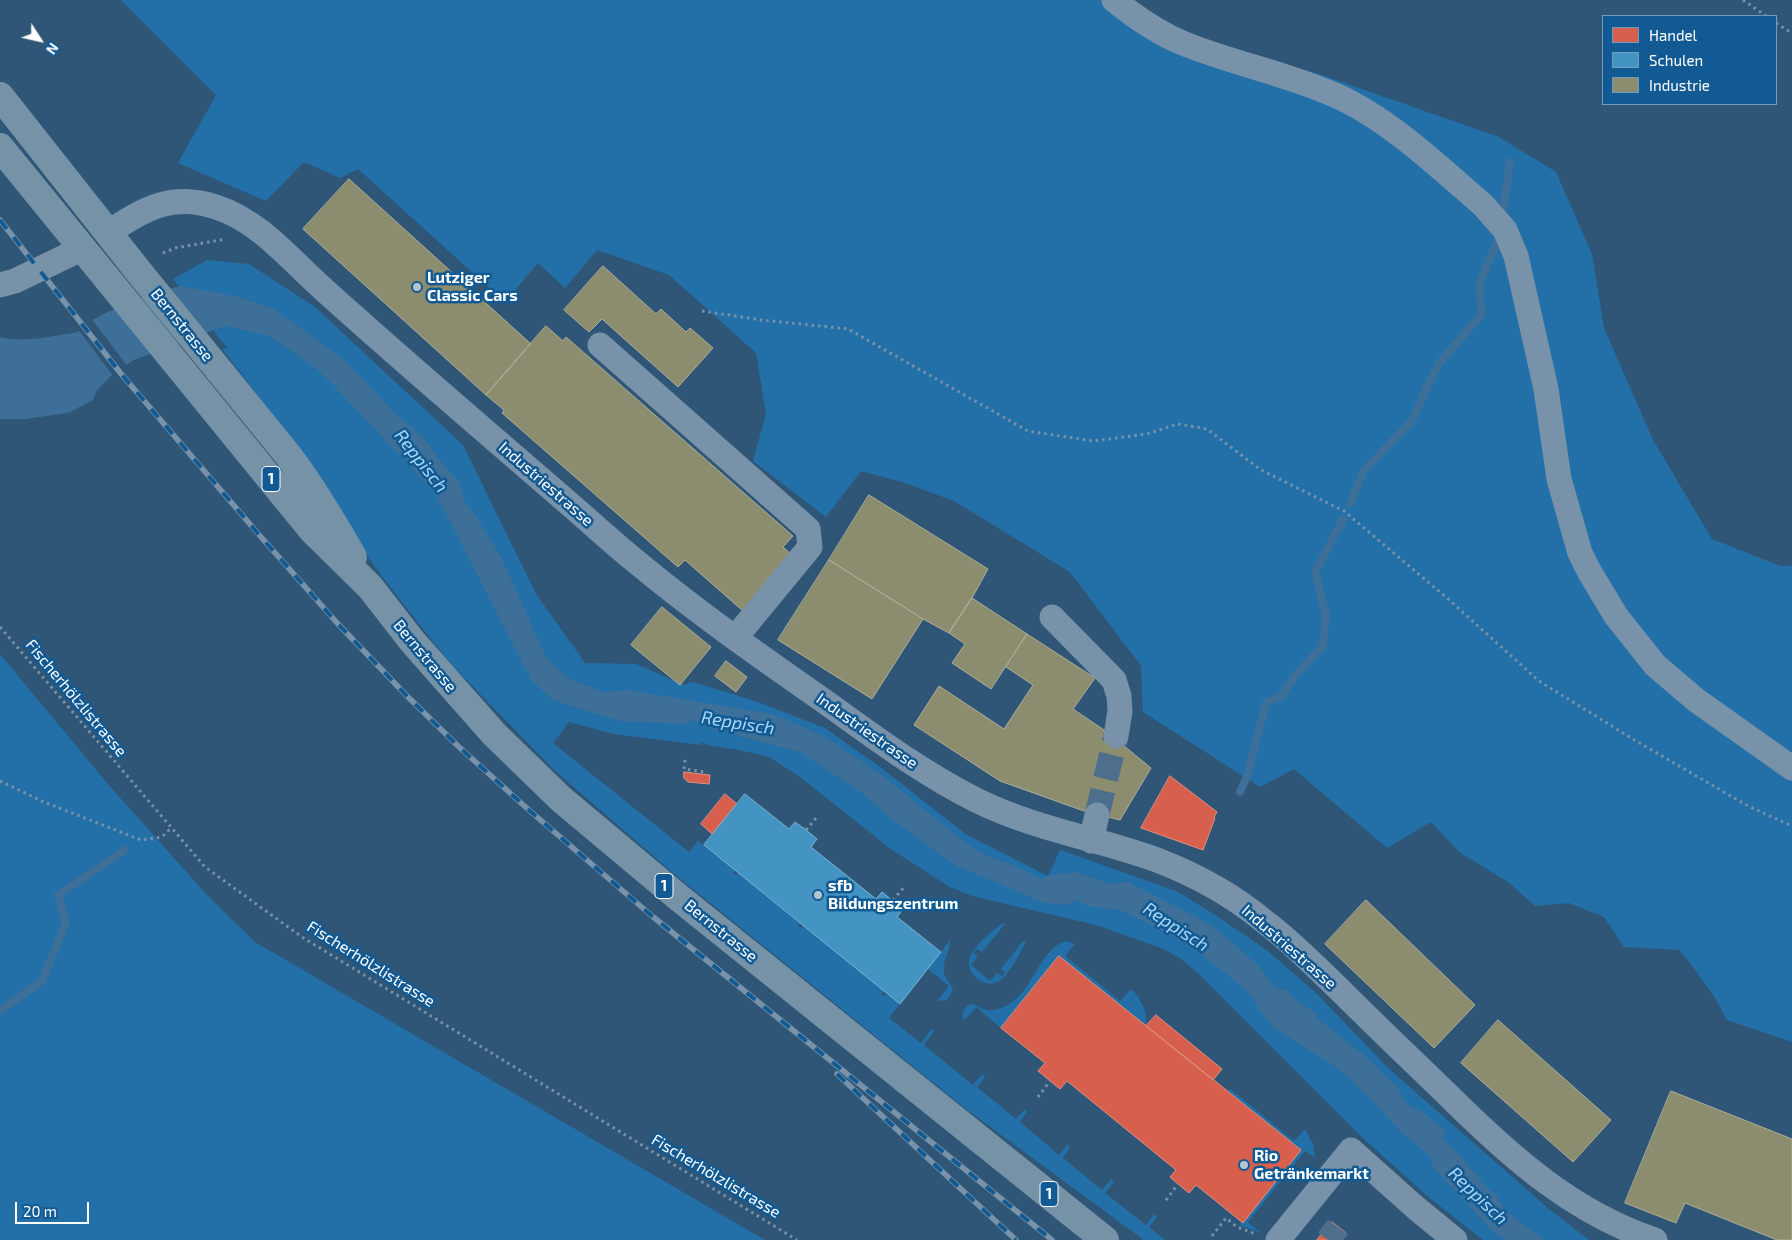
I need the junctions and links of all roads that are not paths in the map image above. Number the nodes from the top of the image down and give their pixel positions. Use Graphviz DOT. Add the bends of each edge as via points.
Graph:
graph roads {
  1 [pos="1114,0"];
  2 [pos="0,96"];
  3 [pos="0,146"];
  4 [pos="109,232"];
  5 [pos="83,248"];
  6 [pos="0,285"];
  7 [pos="600,345"];
  8 [pos="370,587"];
  9 [pos="1052,617"];
  10 [pos="735,638"];
  11 [pos="1116,736"];
  12 [pos="1792,768"];
  13 [pos="1097,815"];
  14 [pos="1091,840"];
  15 [pos="1269,1238"];
  16 [pos="1105,1240"];
  17 [pos="1455,1240"];
  18 [pos="1656,1240"];
  1 -- 12 [label="street" via="1184,44 1317,88 1354,105 1385,124 1496,218 1516,256 1546,389 1559,479 1588,571 1616,616 1656,664 1696,700"];
  2 -- 4 [label="main road, Bernstrasse / 1"];
  3 -- 5 [label="main road, Bernstrasse / 1"];
  4 -- 5 [label="main road"];
  4 -- 8 [label="main road, Bernstrasse / 1" via="308,482"];
  4 -- 10 [label="street, Industriestrasse" via="149,208 174,202 216,207 254,226 390,349 639,564"];
  5 -- 6 [label="street"];
  5 -- 8 [label="main road, Bernstrasse / 1" via="312,530"];
  7 -- 10 [label="street" via="808,529 810,547"];
  8 -- 16 [label="main road, Bernstrasse / 1" via="446,681 494,734 561,798 678,897"];
  9 -- 11 [label="street" via="1114,680 1120,711"];
  10 -- 14 [label="street, Industriestrasse" via="938,780 1018,818"];
  13 -- 14 [label="street"];
  14 -- 18 [label="street, Industriestrasse" via="1162,862 1225,893 1257,915 1539,1178 1582,1207"];
  15 -- 17 [label="street" via="1351,1150"];
}
